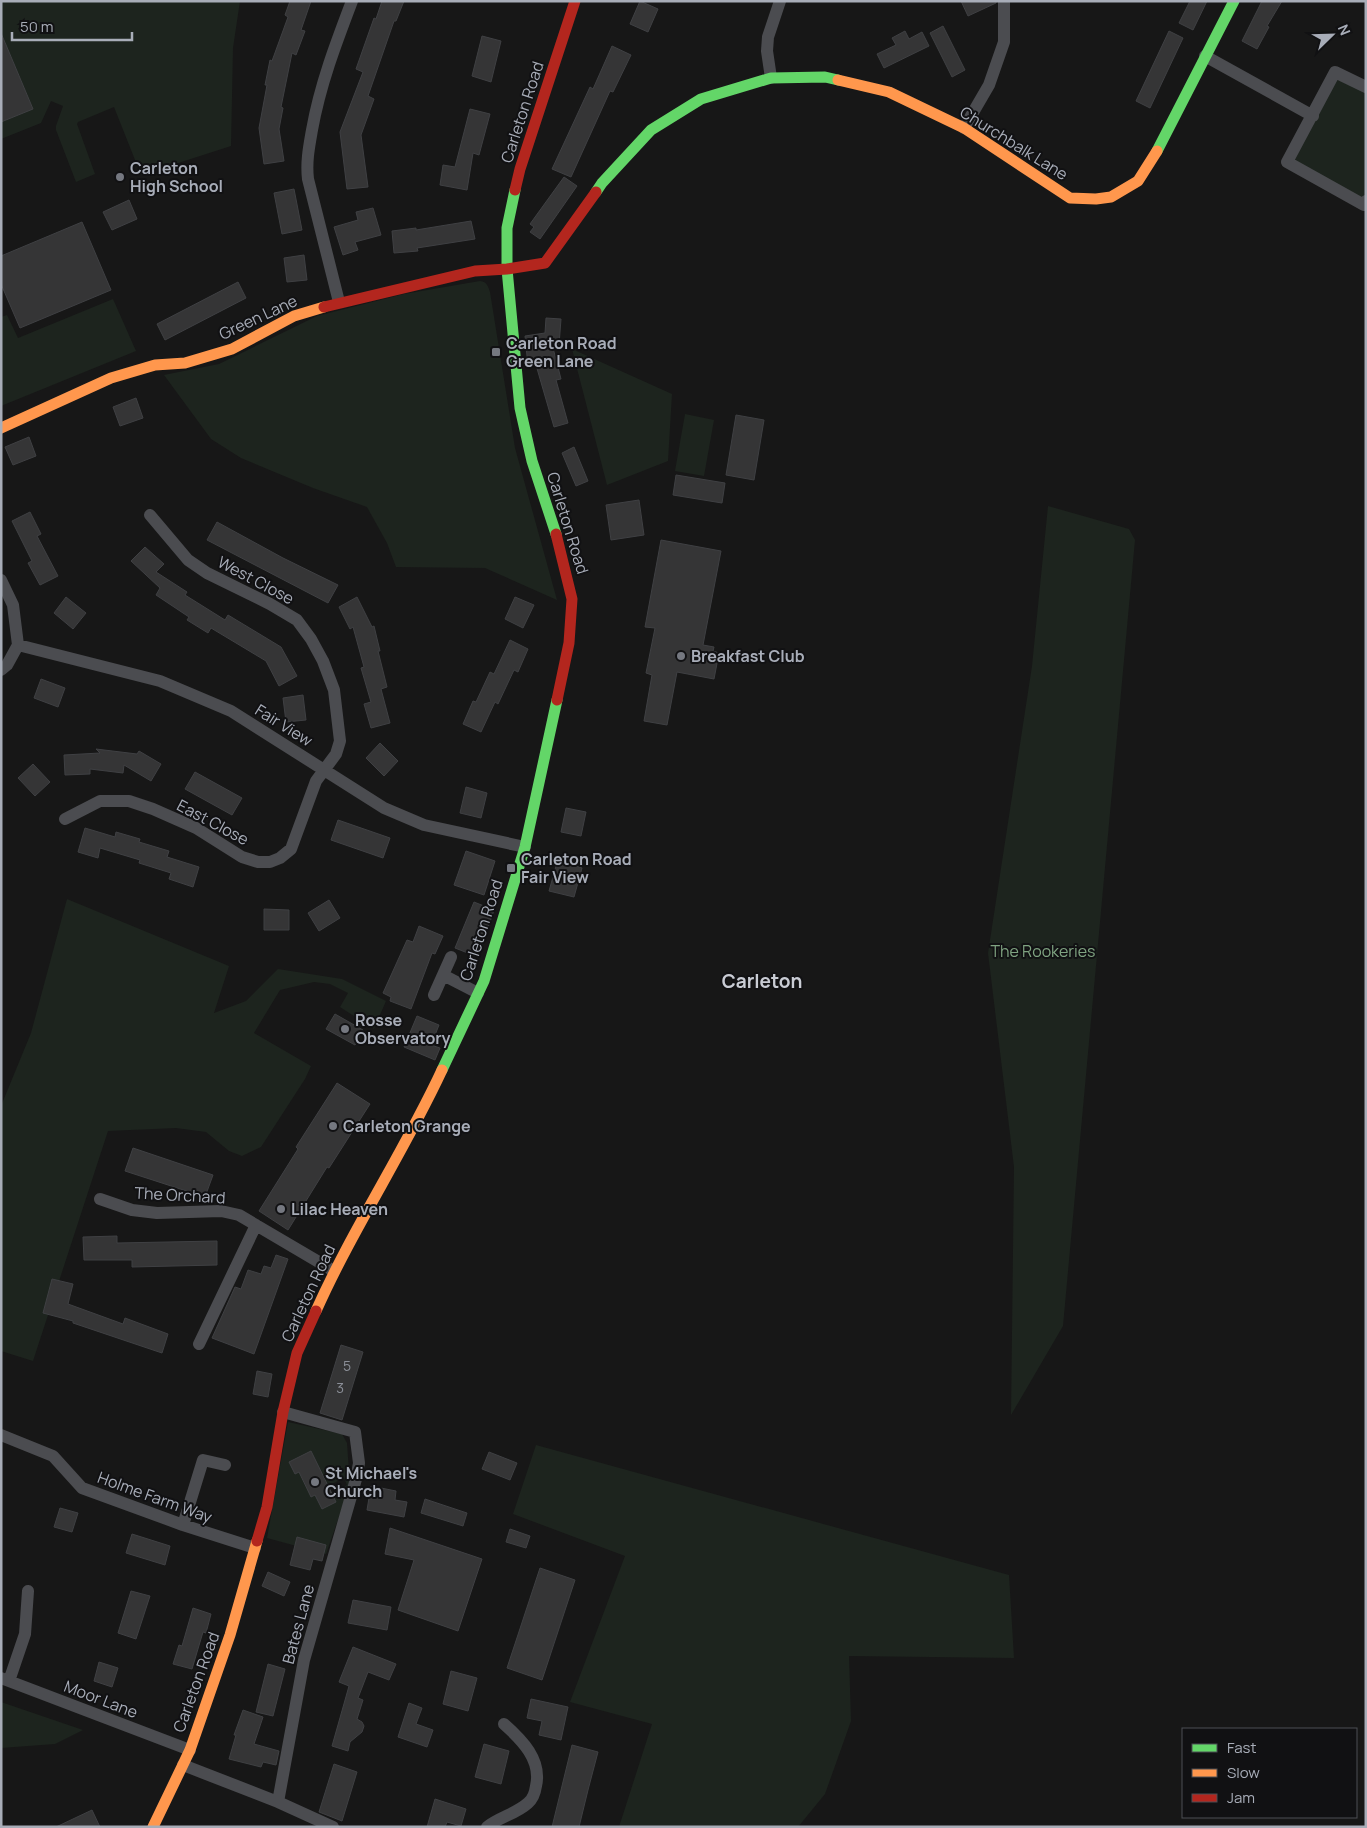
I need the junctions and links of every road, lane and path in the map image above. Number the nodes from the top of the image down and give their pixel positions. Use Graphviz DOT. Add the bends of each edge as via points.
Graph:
graph roads {
  1 [pos="352,1"];
  2 [pos="575,1"];
  3 [pos="780,1"];
  4 [pos="1004,1"];
  5 [pos="1234,1"];
  6 [pos="1205,56"];
  7 [pos="771,78"];
  8 [pos="1366,87"];
  9 [pos="1313,116"];
  10 [pos="964,128"];
  11 [pos="1366,201"];
  12 [pos="507,269"];
  13 [pos="339,302"];
  14 [pos="1,428"];
  15 [pos="150,515"];
  16 [pos="1,580"];
  17 [pos="18,645"];
  18 [pos="1,670"];
  19 [pos="325,770"];
  20 [pos="65,819"];
  21 [pos="525,847"];
  22 [pos="451,957"];
  23 [pos="443,974"];
  24 [pos="478,993"];
  25 [pos="434,995"];
  26 [pos="100,1199"];
  27 [pos="256,1225"];
  28 [pos="334,1271"];
  29 [pos="199,1344"];
  30 [pos="283,1412"];
  31 [pos="1,1435"];
  32 [pos="226,1465"];
  33 [pos="184,1525"];
  34 [pos="255,1548"];
  35 [pos="28,1591"];
  36 [pos="5,1679"];
  37 [pos="504,1724"];
  38 [pos="190,1750"];
  39 [pos="183,1765"];
  40 [pos="278,1802"];
  41 [pos="153,1827"];
  42 [pos="333,1827"];
  43 [pos="487,1827"];
  1 -- 13 [label="street" via="319,96 306,162"];
  2 -- 12 [label="street, Carleton Road" via="520,170 507,228"];
  3 -- 7 [label="street" via="768,37"];
  4 -- 10 [label="street" via="1004,42 989,85"];
  5 -- 6 [label="street, Churchbalk Lane"];
  6 -- 9 [label="street"];
  6 -- 10 [label="street, Churchbalk Lane" via="1138,181 1111,196 1070,198"];
  7 -- 10 [label="street, Churchbalk Lane" via="825,77 889,92"];
  7 -- 12 [label="street, Churchbalk Lane" via="700,99 651,130 602,183 544,263"];
  8 -- 9 [label="street" via="1335,72"];
  9 -- 11 [label="street" via="1288,162 1364,204"];
  12 -- 13 [label="street, Green Lane" via="475,271"];
  12 -- 21 [label="street, Carleton Road" via="520,408 532,461 561,548 572,599 569,643"];
  13 -- 14 [label="street, Green Lane" via="294,316 232,349 185,363 155,365 111,378"];
  15 -- 19 [label="street, West Close" via="188,560 297,620 311,639 324,661 334,690 340,741"];
  16 -- 17 [label="street" via="13,606"];
  17 -- 18 [label="street"];
  17 -- 19 [label="street, Fair View" via="160,682 231,711"];
  19 -- 20 [label="street, East Close" via="316,781 291,849 270,862 242,857 196,828 128,801 100,801"];
  19 -- 21 [label="street, Fair View" via="384,808 424,824"];
  21 -- 24 [label="street, Carleton Road"];
  22 -- 23 [label="street"];
  23 -- 24 [label="street"];
  23 -- 25 [label="street"];
  24 -- 28 [label="street, Carleton Road" via="426,1105"];
  26 -- 27 [label="street, The Orchard" via="132,1210 157,1213 221,1211"];
  27 -- 28 [label="street, The Orchard"];
  27 -- 29 [label="street"];
  28 -- 30 [label="street, Carleton Road" via="297,1352"];
  30 -- 34 [label="street, Carleton Road" via="267,1507"];
  30 -- 40 [label="street, Bates Lane" via="355,1432 359,1463 304,1660"];
  31 -- 33 [label="street, Holme Farm Way" via="53,1456 82,1488"];
  32 -- 33 [label="street" via="203,1460"];
  33 -- 34 [label="street, Holme Farm Way"];
  34 -- 38 [label="street, Carleton Road" via="230,1635"];
  35 -- 36 [label="street" via="25,1634"];
  36 -- 38 [label="street, Moor Lane"];
  37 -- 43 [label="street" via="522,1739 537,1765 538,1780 534,1795 527,1804"];
  38 -- 39 [label="street, Carleton Road"];
  39 -- 40 [label="street"];
  39 -- 41 [label="street, Carleton Road"];
  40 -- 42 [label="street"];
}
